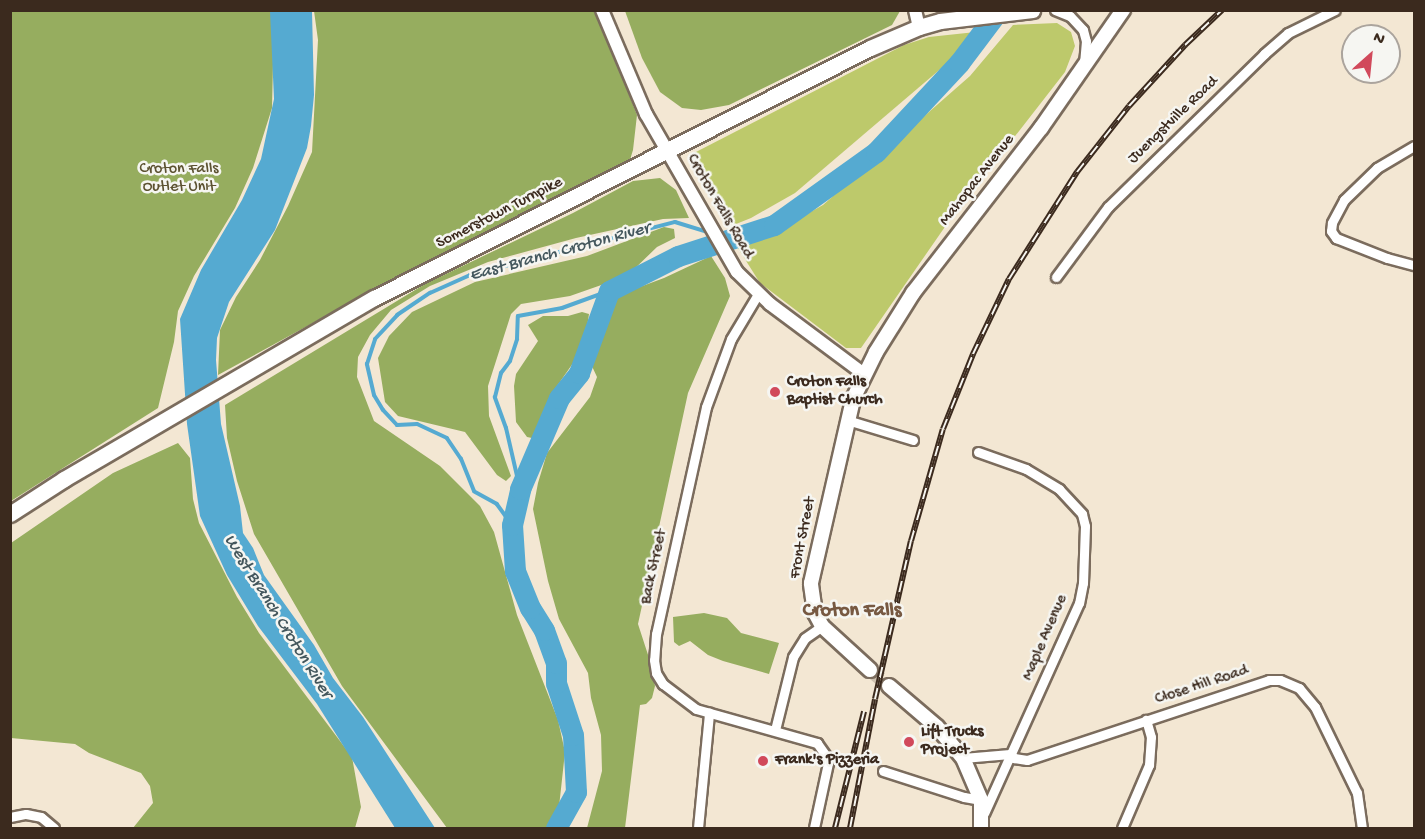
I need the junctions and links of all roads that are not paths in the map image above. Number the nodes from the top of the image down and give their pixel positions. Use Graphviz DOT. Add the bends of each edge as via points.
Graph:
graph roads {
  1 [pos="602,10"];
  2 [pos="915,10"];
  3 [pos="1032,10"];
  4 [pos="1055,10"];
  5 [pos="1123,10"];
  6 [pos="1335,10"];
  7 [pos="919,27"];
  8 [pos="1083,67"];
  9 [pos="1414,146"];
  10 [pos="667,150"];
  11 [pos="1414,265"];
  12 [pos="1056,277"];
  13 [pos="758,294"];
  14 [pos="864,374"];
  15 [pos="847,420"];
  16 [pos="913,440"];
  17 [pos="978,452"];
  18 [pos="10,514"];
  19 [pos="822,626"];
  20 [pos="870,670"];
  21 [pos="889,686"];
  22 [pos="709,713"];
  23 [pos="1146,720"];
  24 [pos="775,730"];
  25 [pos="1011,754"];
  26 [pos="963,758"];
  27 [pos="883,771"];
  28 [pos="981,800"];
  29 [pos="10,817"];
  30 [pos="982,822"];
  31 [pos="700,827"];
  32 [pos="54,828"];
  33 [pos="814,828"];
  34 [pos="1122,828"];
  35 [pos="1362,828"];
  1 -- 10 [label="street, Croton Falls Road" via="634,88"];
  2 -- 7 [label="street"];
  3 -- 7 [label="main road, Somerstown Turnpike"];
  4 -- 8 [label="street" via="1070,16 1083,30"];
  5 -- 8 [label="main road, Mahopac Avenue"];
  6 -- 12 [label="street, Juengstville Road" via="1288,33 1264,54 1107,207"];
  7 -- 10 [label="main road, Somerstown Turnpike"];
  8 -- 14 [label="main road, Mahopac Avenue" via="1041,128 920,284"];
  9 -- 11 [label="street" via="1377,168 1344,200 1331,231 1336,238"];
  10 -- 13 [label="street, Croton Falls Road" via="736,272"];
  10 -- 18 [label="main road, Somerstown Turnpike" via="400,284 175,413"];
  13 -- 14 [label="street, Croton Falls Road"];
  13 -- 22 [label="street, Back Street" via="730,339 706,407 655,649 656,673 663,684 684,702"];
  14 -- 15 [label="main road, Mahopac Avenue"];
  15 -- 16 [label="street"];
  15 -- 19 [label="main road, Front Street" via="811,583 815,613"];
  17 -- 25 [label="street, Maple Avenue" via="1011,462 1044,479 1070,499 1084,521 1079,603"];
  19 -- 20 [label="main road"];
  19 -- 24 [label="street" via="798,647 779,699"];
  21 -- 26 [label="main road" via="937,727"];
  22 -- 24 [label="street, Back Street"];
  22 -- 31 [label="street"];
  23 -- 25 [label="street, Close Hill Road" via="1027,760"];
  23 -- 34 [label="street" via="1151,737 1149,765"];
  23 -- 35 [label="street, Close Hill Road" via="1269,680 1289,683 1299,688 1315,707 1351,777"];
  24 -- 33 [label="street" via="817,743 826,756 828,763"];
  25 -- 26 [label="street, Close Hill Road"];
  25 -- 30 [label="street, Maple Avenue"];
  26 -- 28 [label="main road"];
  27 -- 28 [label="street"];
  28 -- 30 [label="main road"];
  29 -- 32 [label="street" via="40,817"];
}
